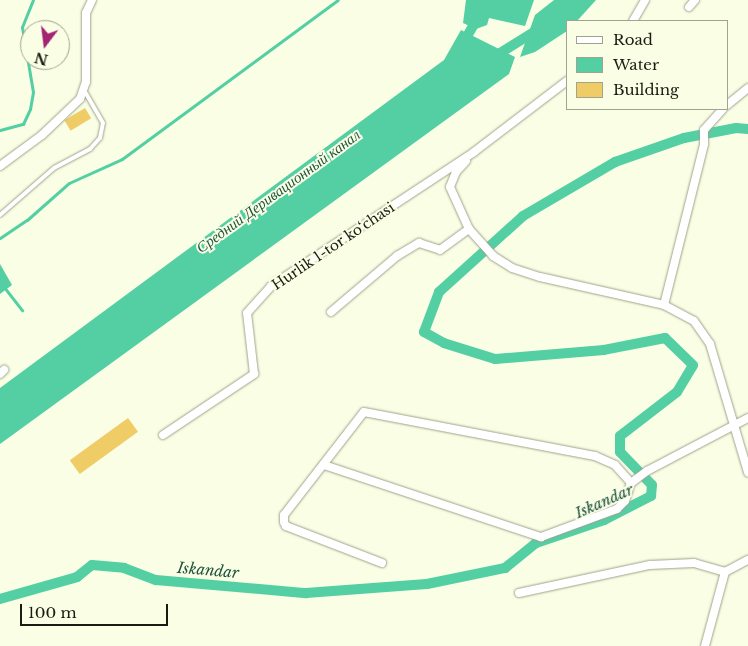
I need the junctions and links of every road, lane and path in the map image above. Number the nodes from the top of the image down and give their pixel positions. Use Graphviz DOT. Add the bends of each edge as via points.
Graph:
graph roads {
  1 [pos="92,0"];
  2 [pos="645,0"];
  3 [pos="695,0"];
  4 [pos="689,7"];
  5 [pos="634,20"];
  6 [pos="566,82"];
  7 [pos="748,88"];
  8 [pos="84,90"];
  9 [pos="728,105"];
  10 [pos="722,110"];
  11 [pos="474,152"];
  12 [pos="0,156"];
  13 [pos="10,160"];
  14 [pos="0,166"];
  15 [pos="0,215"];
  16 [pos="469,229"];
  17 [pos="664,305"];
  18 [pos="331,312"];
  19 [pos="748,418"];
  20 [pos="735,424"];
  21 [pos="163,435"];
  22 [pos="324,465"];
  23 [pos="748,472"];
  24 [pos="635,482"];
  25 [pos="748,560"];
  26 [pos="382,563"];
  27 [pos="725,572"];
  28 [pos="519,593"];
  29 [pos="705,646"];
  1 -- 8 [label="street" via="86,13"];
  2 -- 5 [label="street"];
  3 -- 4 [label="street"];
  6 -- 11 [label="street, Hurlik 1-tor ko‘chasi"];
  7 -- 9 [label="street"];
  8 -- 13 [label="street" via="80,99 42,135"];
  8 -- 15 [label="lane" via="103,123 100,138 90,149 54,168"];
  10 -- 17 [label="street" via="704,130 704,144"];
  11 -- 16 [label="street, Hurlik 1-tor ko‘chasi" via="456,172 450,187"];
  11 -- 21 [label="street, Hurlik 1-tor ko‘chasi" via="272,286 247,314 254,374"];
  12 -- 13 [label="street"];
  13 -- 14 [label="street"];
  16 -- 17 [label="street, Hurlik 1-tor ko‘chasi" via="493,256 512,268"];
  16 -- 18 [label="street" via="440,250 419,244 397,256"];
  17 -- 20 [label="street, Hurlik 1-tor ko‘chasi" via="694,321 710,344"];
  19 -- 20 [label="street"];
  20 -- 23 [label="street, Hurlik 1-tor ko‘chasi"];
  20 -- 24 [label="street" via="647,471"];
  22 -- 24 [label="street" via="541,537 617,508 625,501"];
  22 -- 24 [label="street" via="362,413 367,412 595,456 615,464"];
  22 -- 26 [label="street" via="284,515 286,526"];
  25 -- 27 [label="street"];
  27 -- 28 [label="street" via="694,562 650,565"];
  27 -- 29 [label="street"];
}
